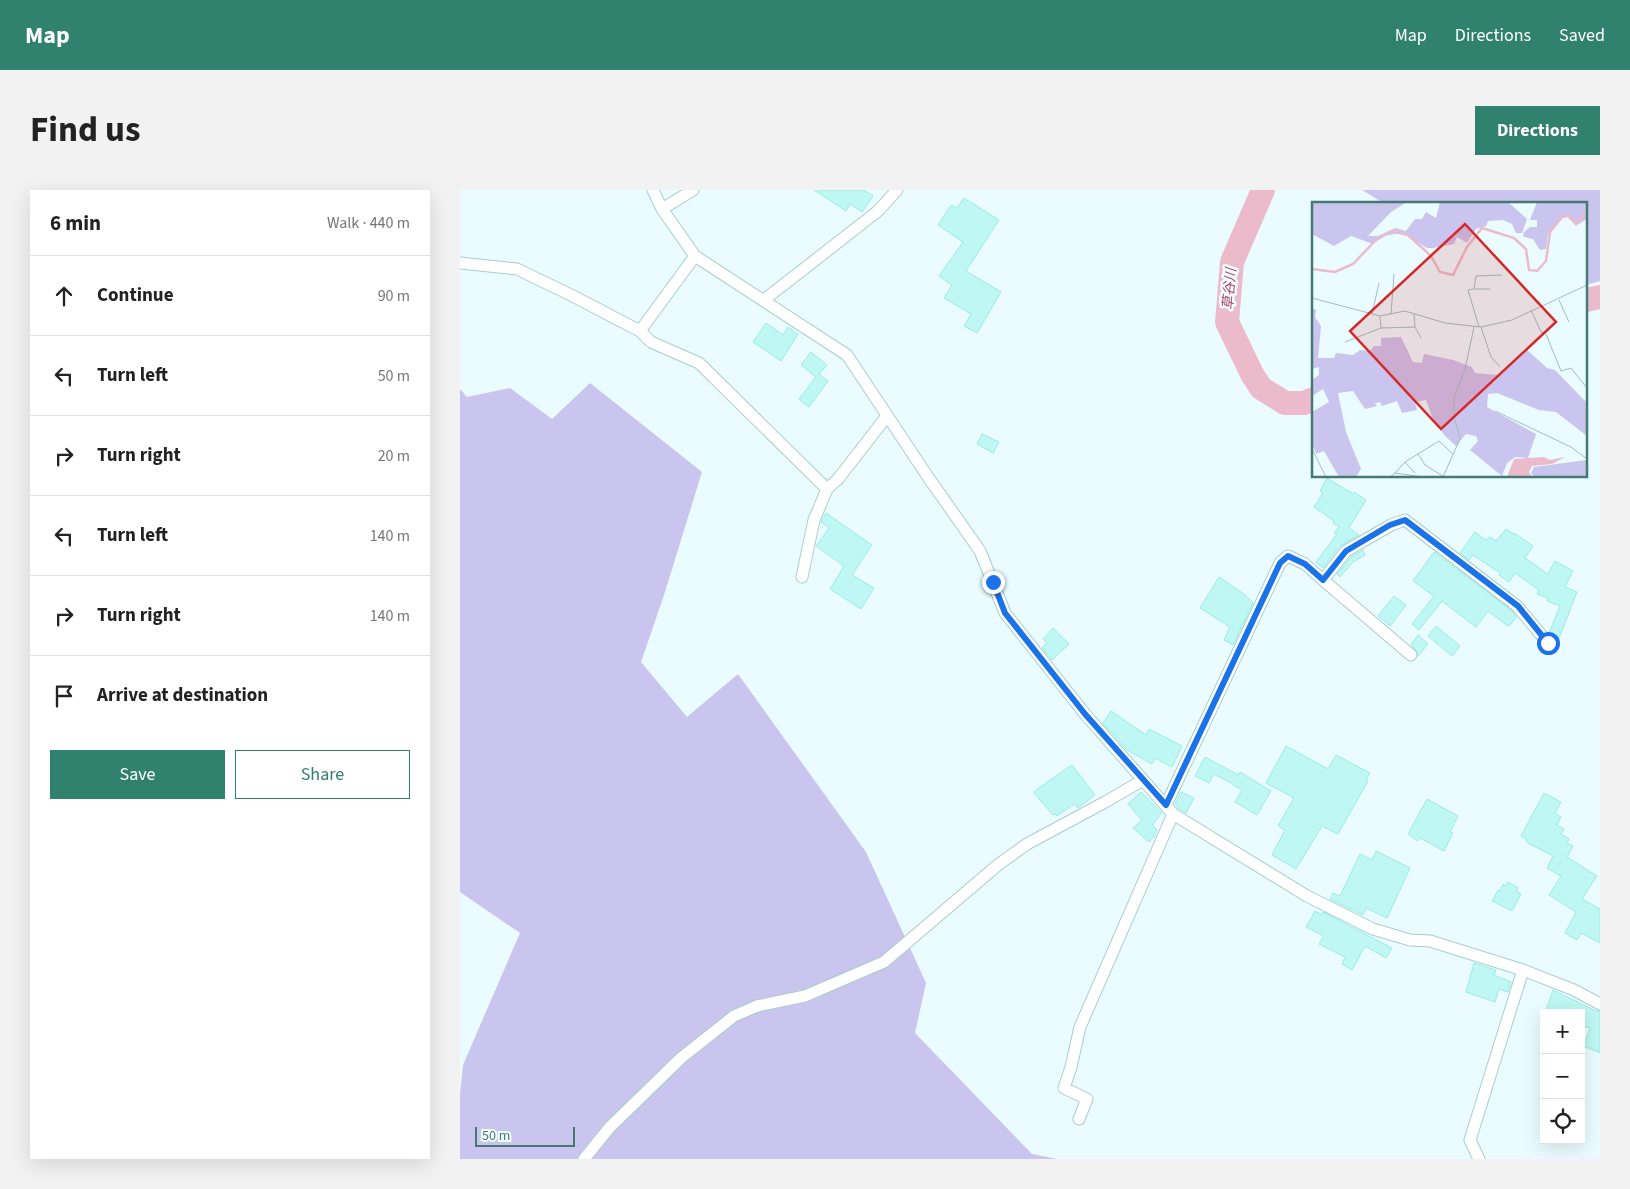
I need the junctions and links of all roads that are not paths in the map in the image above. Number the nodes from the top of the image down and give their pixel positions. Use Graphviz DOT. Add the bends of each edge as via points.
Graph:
graph roads {
  1 [pos="653,190"];
  2 [pos="693,190"];
  3 [pos="898,190"];
  4 [pos="662,209"];
  5 [pos="695,256"];
  6 [pos="460,263"];
  7 [pos="764,300"];
  8 [pos="640,331"];
  9 [pos="887,416"];
  10 [pos="827,489"];
  11 [pos="802,577"];
  12 [pos="1323,580"];
  13 [pos="1548,643"];
  14 [pos="1411,655"];
  15 [pos="1143,780"];
  16 [pos="1170,809"];
  17 [pos="1523,970"];
  18 [pos="1600,1004"];
  19 [pos="1079,1120"];
  20 [pos="584,1159"];
  21 [pos="1479,1159"];
  1 -- 4 [label="street"];
  2 -- 4 [label="street"];
  3 -- 7 [label="street" via="878,211"];
  4 -- 5 [label="street"];
  5 -- 7 [label="street"];
  5 -- 8 [label="street"];
  6 -- 8 [label="street" via="517,269"];
  7 -- 9 [label="street" via="847,355"];
  8 -- 10 [label="street" via="651,342 699,363"];
  9 -- 10 [label="street"];
  9 -- 15 [label="street" via="980,551 1005,613 1085,714"];
  10 -- 11 [label="street" via="814,520"];
  12 -- 13 [label="street" via="1346,551 1390,525 1405,520 1518,606"];
  12 -- 14 [label="street"];
  12 -- 16 [label="street" via="1305,564 1288,556 1280,563"];
  15 -- 16 [label="street"];
  15 -- 20 [label="street" via="1027,844 884,962 805,996 757,1006 734,1016 681,1058 610,1127"];
  16 -- 17 [label="street" via="1307,896 1373,929 1410,940 1430,941"];
  16 -- 19 [label="street" via="1080,1028 1064,1088 1087,1098"];
  17 -- 18 [label="street"];
  17 -- 21 [label="street" via="1470,1140"];
}
